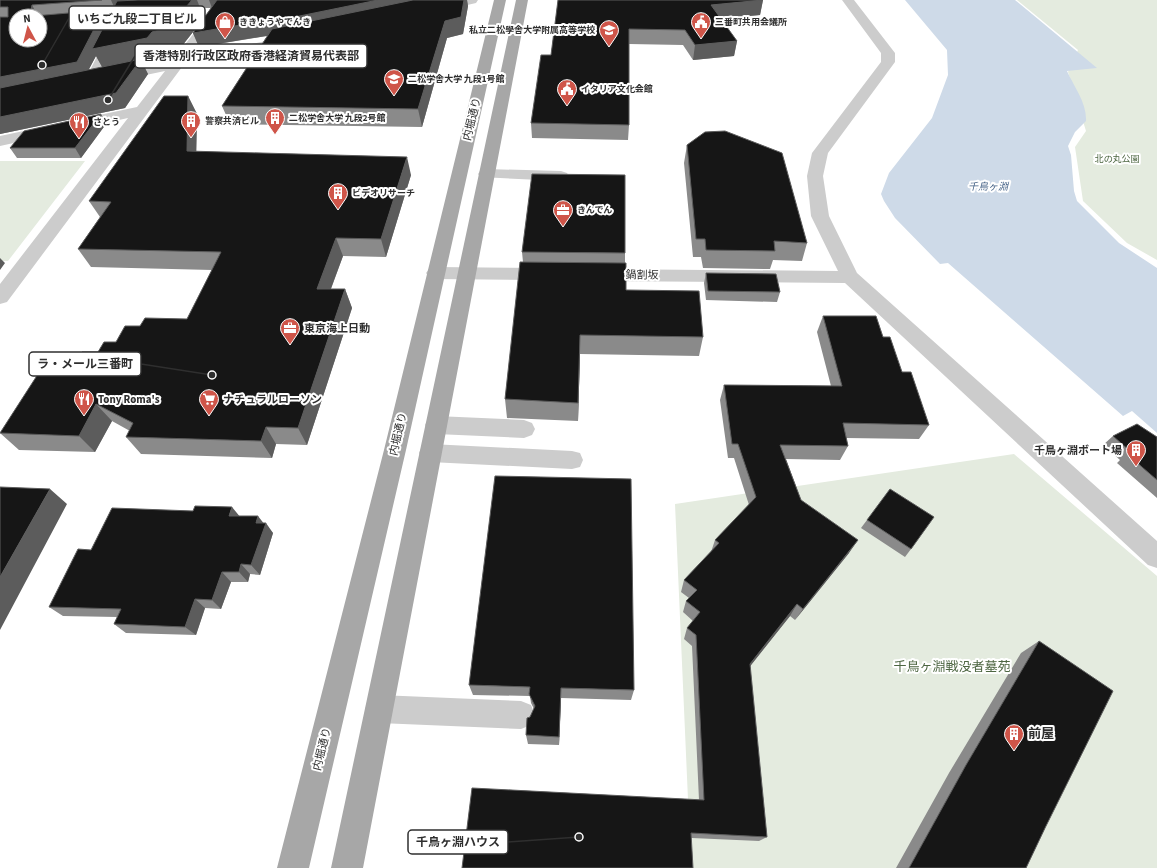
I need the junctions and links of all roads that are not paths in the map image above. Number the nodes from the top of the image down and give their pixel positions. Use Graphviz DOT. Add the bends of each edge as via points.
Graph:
graph roads {
  1 [pos="141,0"];
  2 [pos="226,0"];
  3 [pos="472,0"];
  4 [pos="500,0"];
  5 [pos="522,0"];
  6 [pos="848,0"];
  7 [pos="426,10"];
  8 [pos="217,12"];
  9 [pos="199,14"];
  10 [pos="138,18"];
  11 [pos="122,19"];
  12 [pos="107,20"];
  13 [pos="303,37"];
  14 [pos="176,64"];
  15 [pos="92,82"];
  16 [pos="76,85"];
  17 [pos="140,111"];
  18 [pos="0,141"];
  19 [pos="486,174"];
  20 [pos="575,176"];
  21 [pos="435,273"];
  22 [pos="466,274"];
  23 [pos="850,277"];
  24 [pos="0,297"];
  25 [pos="436,424"];
  26 [pos="524,429"];
  27 [pos="430,453"];
  28 [pos="572,460"];
  29 [pos="1157,557"];
  30 [pos="379,709"];
  31 [pos="521,716"];
  32 [pos="293,868"];
  33 [pos="347,868"];
  1 -- 11 [label="street"];
  2 -- 8 [label="street"];
  3 -- 7 [label="street"];
  4 -- 21 [label="main road, 内堀通り"];
  5 -- 19 [label="main road"];
  6 -- 23 [label="street" via="888,53 888,62 820,153 815,176 820,216"];
  8 -- 9 [label="street"];
  8 -- 14 [label="street"];
  10 -- 11 [label="street"];
  11 -- 12 [label="street"];
  11 -- 15 [label="street"];
  13 -- 14 [label="street"];
  14 -- 15 [label="street"];
  14 -- 17 [label="street"];
  15 -- 16 [label="street"];
  17 -- 18 [label="street"];
  17 -- 24 [label="street"];
  19 -- 20 [label="street"];
  19 -- 22 [label="main road"];
  21 -- 22 [label="street, 鍋割坂"];
  21 -- 32 [label="main road, 内堀通り" via="395,450"];
  22 -- 23 [label="street, 鍋割坂"];
  22 -- 25 [label="main road"];
  23 -- 29 [label="street"];
  25 -- 26 [label="street"];
  25 -- 27 [label="main road"];
  27 -- 28 [label="street"];
  27 -- 30 [label="main road"];
  30 -- 31 [label="street"];
  30 -- 33 [label="main road"];
}
